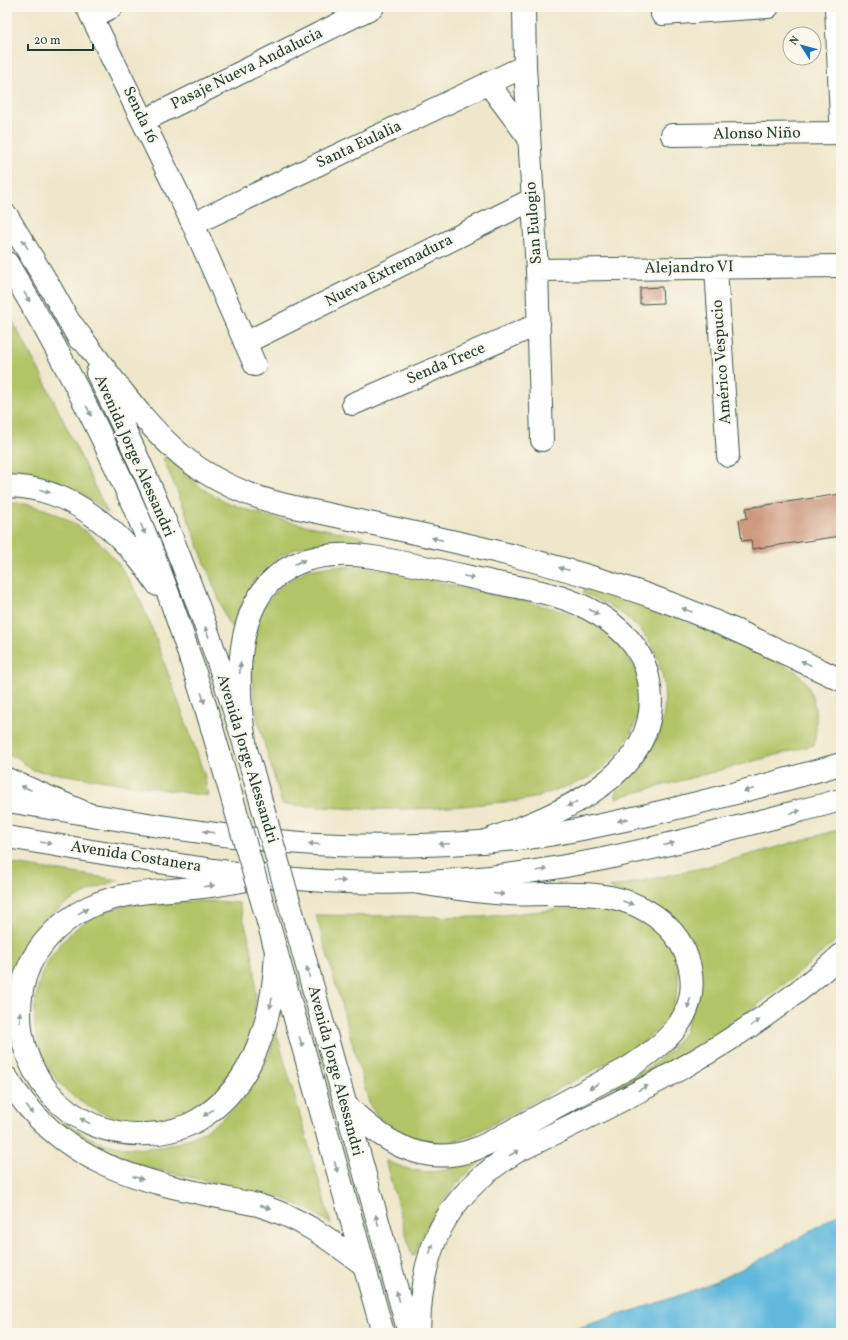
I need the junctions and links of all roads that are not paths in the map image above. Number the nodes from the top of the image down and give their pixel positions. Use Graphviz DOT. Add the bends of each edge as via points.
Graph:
graph roads {
  1 [pos="112,7"];
  2 [pos="373,7"];
  3 [pos="524,7"];
  4 [pos="768,7"];
  5 [pos="836,7"];
  6 [pos="89,12"];
  7 [pos="662,14"];
  8 [pos="525,66"];
  9 [pos="488,83"];
  10 [pos="841,120"];
  11 [pos="143,121"];
  12 [pos="841,132"];
  13 [pos="672,135"];
  14 [pos="529,138"];
  15 [pos="533,199"];
  16 [pos="7,216"];
  17 [pos="193,224"];
  18 [pos="7,263"];
  19 [pos="841,266"];
  20 [pos="716,268"];
  21 [pos="537,270"];
  22 [pos="539,324"];
  23 [pos="73,326"];
  24 [pos="245,343"];
  25 [pos="255,365"];
  26 [pos="353,404"];
  27 [pos="542,440"];
  28 [pos="728,456"];
  29 [pos="7,486"];
  30 [pos="173,608"];
  31 [pos="841,680"];
  32 [pos="246,748"];
  33 [pos="841,764"];
  34 [pos="7,779"];
  35 [pos="841,800"];
  36 [pos="7,801"];
  37 [pos="88,814"];
  38 [pos="7,837"];
  39 [pos="483,842"];
  40 [pos="265,876"];
  41 [pos="419,882"];
  42 [pos="276,950"];
  43 [pos="841,955"];
  44 [pos="7,1078"];
  45 [pos="345,1104"];
  46 [pos="364,1265"];
  47 [pos="383,1333"];
  48 [pos="408,1333"];
  49 [pos="419,1333"];
  1 -- 6 [label="main road"];
  2 -- 11 [label="main road, Pasaje Nueva Andalucia"];
  3 -- 8 [label="main road, San Eulogio"];
  4 -- 7 [label="main road"];
  5 -- 10 [label="main road"];
  6 -- 11 [label="main road, Senda 16"];
  8 -- 9 [label="main road, Santa Eulalia"];
  8 -- 14 [label="main road, San Eulogio"];
  9 -- 14 [label="main road"];
  9 -- 17 [label="main road, Santa Eulalia"];
  11 -- 17 [label="main road, Senda 16"];
  12 -- 13 [label="main road, Alonso Niño"];
  14 -- 15 [label="main road, San Eulogio"];
  15 -- 21 [label="main road, San Eulogio"];
  15 -- 24 [label="main road, Nueva Extremadura"];
  23 -- 16 [label="main road, Avenida Jorge Alessandri, one-way"];
  17 -- 24 [label="main road, Senda 16"];
  18 -- 30 [label="main road, Avenida Jorge Alessandri, one-way" via="101,436 140,522"];
  19 -- 20 [label="main road, Alejandro VI"];
  20 -- 21 [label="main road, Alejandro VI"];
  20 -- 28 [label="main road, Américo Vespucio"];
  21 -- 22 [label="main road, San Eulogio"];
  22 -- 26 [label="main road, Senda Trece"];
  22 -- 27 [label="main road, San Eulogio"];
  31 -- 23 [label="main road, one-way" via="707,618 617,585 522,558 282,504 234,489 202,471 170,445 128,399"];
  32 -- 23 [label="main road, Avenida Jorge Alessandri, one-way" via="200,609 173,540"];
  24 -- 25 [label="main road, Senda 16"];
  29 -- 30 [label="main road, one-way" via="38,489 90,512 105,524 138,560"];
  30 -- 42 [label="main road, Avenida Jorge Alessandri, one-way, bridge" via="226,777"];
  32 -- 39 [label="main road, one-way" via="239,687 247,620 264,588 275,577 300,562 327,555 358,554 566,599 586,607 613,624 630,640 644,662 651,692 648,725 638,749 605,783 577,801 546,817"];
  45 -- 32 [label="main road, Avenida Jorge Alessandri, one-way, bridge"];
  33 -- 39 [label="main road, one-way" via="741,792 604,825 529,838"];
  37 -- 34 [label="main road, one-way"];
  41 -- 35 [label="main road, one-way" via="522,874 585,863 705,836"];
  36 -- 37 [label="main road"];
  39 -- 37 [label="main road, one-way" via="384,846 332,845 248,838"];
  38 -- 40 [label="main road, Avenida Costanera, one-way"];
  40 -- 41 [label="main road, one-way" via="338,881"];
  42 -- 40 [label="main road, one-way" via="269,1012 255,1052 234,1089 198,1120 177,1129 156,1133 117,1133 99,1128 67,1110 47,1090 34,1071 22,1038 19,1019 22,990 28,968 36,953 58,927 89,907 129,894 215,885"];
  41 -- 45 [label="main road, one-way" via="506,894 603,896 635,905 662,920 679,939 686,952 692,980 688,1007 674,1032 628,1068 471,1151 440,1156 423,1155 408,1150 378,1134"];
  42 -- 46 [label="main road, Avenida Jorge Alessandri, one-way"];
  49 -- 43 [label="main road, one-way" via="426,1265 441,1227 462,1196 486,1172 516,1152 708,1054 770,1014"];
  44 -- 46 [label="main road, one-way" via="20,1098 45,1126 62,1140 100,1163 139,1179 277,1210 315,1230"];
  48 -- 45 [label="main road, Avenida Jorge Alessandri, one-way"];
  46 -- 47 [label="main road, Avenida Jorge Alessandri"];
}
